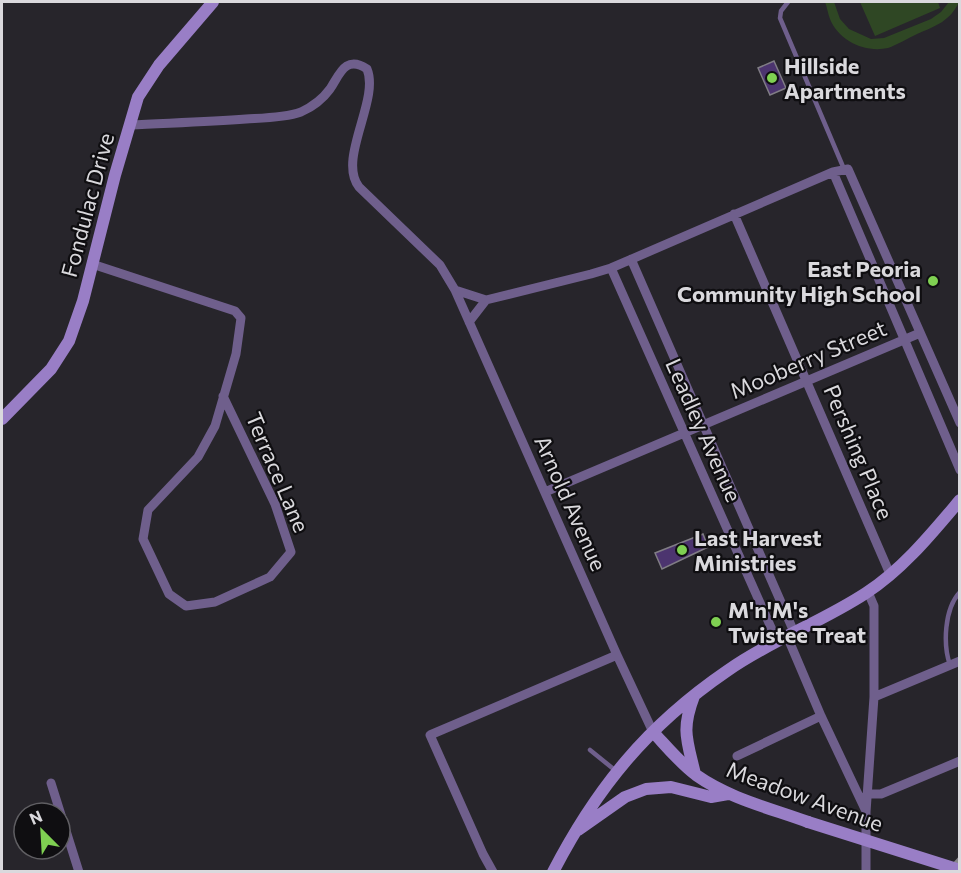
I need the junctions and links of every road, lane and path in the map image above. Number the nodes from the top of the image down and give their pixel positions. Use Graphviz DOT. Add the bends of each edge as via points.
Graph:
graph roads {
  1 [pos="213,2"];
  2 [pos="788,2"];
  3 [pos="130,125"];
  4 [pos="846,169"];
  5 [pos="833,172"];
  6 [pos="734,214"];
  7 [pos="631,259"];
  8 [pos="93,264"];
  9 [pos="611,268"];
  10 [pos="455,290"];
  11 [pos="486,300"];
  12 [pos="469,322"];
  13 [pos="920,333"];
  14 [pos="904,339"];
  15 [pos="807,381"];
  16 [pos="224,396"];
  17 [pos="2,419"];
  18 [pos="960,423"];
  19 [pos="704,425"];
  20 [pos="684,434"];
  21 [pos="960,470"];
  22 [pos="545,492"];
  23 [pos="960,500"];
  24 [pos="890,574"];
  25 [pos="868,592"];
  26 [pos="960,592"];
  27 [pos="786,636"];
  28 [pos="616,655"];
  29 [pos="955,663"];
  30 [pos="694,695"];
  31 [pos="874,697"];
  32 [pos="821,716"];
  33 [pos="653,732"];
  34 [pos="590,750"];
  35 [pos="737,756"];
  36 [pos="960,761"];
  37 [pos="616,771"];
  38 [pos="695,774"];
  39 [pos="51,783"];
  40 [pos="728,794"];
  41 [pos="867,794"];
  42 [pos="866,812"];
  43 [pos="575,832"];
  44 [pos="960,870"];
  45 [pos="79,872"];
  46 [pos="493,872"];
  47 [pos="553,872"];
  48 [pos="866,872"];
  1 -- 3 [label="main road, Fondulac Drive" via="159,65 138,97"];
  2 -- 4 [label="lane" via="780,18"];
  3 -- 8 [label="main road, Fondulac Drive"];
  3 -- 10 [label="street, Arnold Avenue" via="297,113 317,103 343,69 354,64 362,66 370,81 356,147 355,180 440,265"];
  4 -- 5 [label="street"];
  4 -- 13 [label="street"];
  5 -- 6 [label="street"];
  5 -- 14 [label="street"];
  6 -- 7 [label="street"];
  6 -- 15 [label="street, Pershing Place"];
  7 -- 9 [label="street"];
  7 -- 19 [label="street, Leadley Avenue"];
  8 -- 16 [label="street, Terrace Lane" via="238,312 242,324"];
  8 -- 17 [label="main road, Fondulac Drive" via="76,325 64,350"];
  9 -- 11 [label="street"];
  9 -- 20 [label="street, Leadley Avenue"];
  10 -- 11 [label="street"];
  10 -- 12 [label="street, Arnold Avenue"];
  11 -- 12 [label="street"];
  12 -- 22 [label="street, Arnold Avenue"];
  13 -- 14 [label="street, Mooberry Street"];
  13 -- 18 [label="street"];
  14 -- 15 [label="street, Mooberry Street"];
  14 -- 21 [label="street"];
  15 -- 19 [label="street, Mooberry Street"];
  15 -- 24 [label="street, Pershing Place"];
  16 -- 16 [label="street, Terrace Lane" via="215,426 198,457 148,510 144,539 169,594 186,606 215,602 270,577 291,552 275,504"];
  19 -- 20 [label="street, Mooberry Street"];
  19 -- 27 [label="street, Leadley Avenue"];
  20 -- 22 [label="street, Mooberry Street"];
  20 -- 27 [label="street, Leadley Avenue"];
  22 -- 28 [label="street, Arnold Avenue"];
  23 -- 24 [label="main road"];
  24 -- 25 [label="main road"];
  25 -- 27 [label="main road"];
  25 -- 31 [label="street" via="874,606"];
  26 -- 29 [label="lane" via="948,618 946,654"];
  27 -- 30 [label="main road"];
  27 -- 32 [label="street, Leadley Avenue"];
  28 -- 33 [label="street, Arnold Avenue"];
  28 -- 46 [label="street" via="430,735"];
  29 -- 31 [label="street"];
  30 -- 33 [label="main road"];
  30 -- 38 [label="main road" via="685,724"];
  31 -- 41 [label="street"];
  32 -- 35 [label="street"];
  32 -- 42 [label="street, Leadley Avenue"];
  33 -- 37 [label="main road"];
  33 -- 38 [label="main road, Meadow Avenue"];
  34 -- 37 [label="lane"];
  36 -- 41 [label="street" via="881,794"];
  37 -- 43 [label="main road"];
  38 -- 40 [label="main road, Meadow Avenue"];
  39 -- 45 [label="street"];
  40 -- 43 [label="main road" via="711,797 675,788 646,789 625,797"];
  40 -- 44 [label="main road, Meadow Avenue, bridge"];
  41 -- 42 [label="street"];
  42 -- 48 [label="street"];
  43 -- 47 [label="main road"];
}
